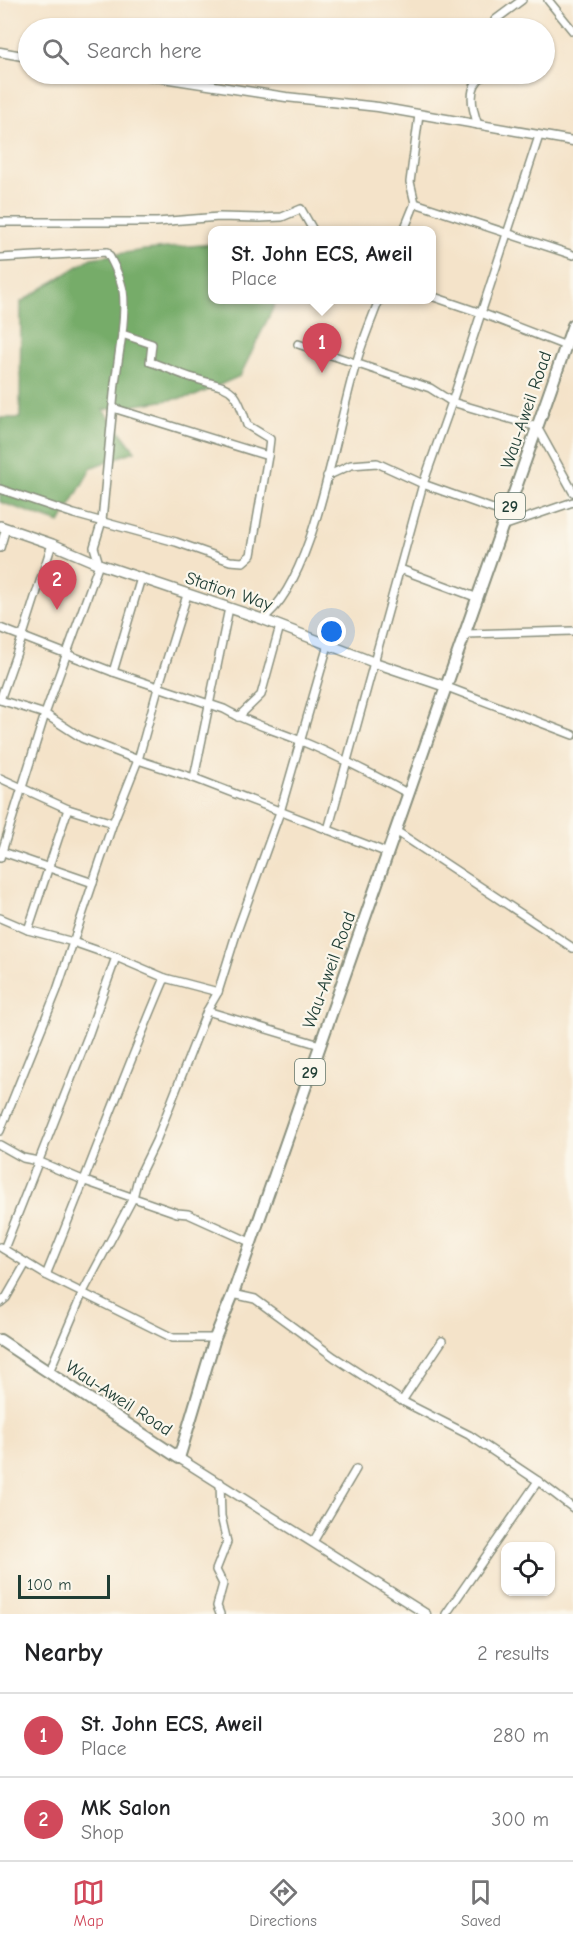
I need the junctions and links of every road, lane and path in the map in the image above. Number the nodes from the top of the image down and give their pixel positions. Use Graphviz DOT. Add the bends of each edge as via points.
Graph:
graph roads {
  1 [pos="522,0"];
  2 [pos="548,0"];
  3 [pos="498,18"];
  4 [pos="573,31"];
  5 [pos="0,52"];
  6 [pos="18,55"];
  7 [pos="200,84"];
  8 [pos="475,84"];
  9 [pos="419,115"];
  10 [pos="478,125"];
  11 [pos="539,136"];
  12 [pos="573,141"];
  13 [pos="415,202"];
  14 [pos="0,222"];
  15 [pos="310,226"];
  16 [pos="406,226"];
  17 [pos="508,233"];
  18 [pos="573,255"];
  19 [pos="0,258"];
  20 [pos="436,297"];
  21 [pos="378,304"];
  22 [pos="481,312"];
  23 [pos="573,325"];
  24 [pos="122,334"];
  25 [pos="298,344"];
  26 [pos="566,346"];
  27 [pos="356,364"];
  28 [pos="452,402"];
  29 [pos="113,408"];
  30 [pos="537,427"];
  31 [pos="268,456"];
  32 [pos="327,476"];
  33 [pos="423,484"];
  34 [pos="0,489"];
  35 [pos="573,492"];
  36 [pos="573,502"];
  37 [pos="507,514"];
  38 [pos="102,521"];
  39 [pos="503,526"];
  40 [pos="3,527"];
  41 [pos="52,544"];
  42 [pos="0,548"];
  43 [pos="99,564"];
  44 [pos="400,569"];
  45 [pos="141,578"];
  46 [pos="187,595"];
  47 [pos="478,598"];
  48 [pos="229,608"];
  49 [pos="262,619"];
  50 [pos="280,626"];
  51 [pos="0,628"];
  52 [pos="573,630"];
  53 [pos="466,634"];
  54 [pos="23,636"];
  55 [pos="328,645"];
  56 [pos="68,654"];
  57 [pos="373,662"];
  58 [pos="113,672"];
  59 [pos="447,687"];
  60 [pos="158,688"];
  61 [pos="0,700"];
  62 [pos="209,704"];
  63 [pos="45,714"];
  64 [pos="238,717"];
  65 [pos="573,735"];
  66 [pos="300,740"];
  67 [pos="138,760"];
  68 [pos="346,761"];
  69 [pos="0,778"];
  70 [pos="194,778"];
  71 [pos="22,788"];
  72 [pos="410,794"];
  73 [pos="68,809"];
  74 [pos="280,812"];
  75 [pos="113,823"];
  76 [pos="328,830"];
  77 [pos="396,831"];
  78 [pos="388,853"];
  79 [pos="1,854"];
  80 [pos="48,867"];
  81 [pos="93,883"];
  82 [pos="0,918"];
  83 [pos="28,930"];
  84 [pos="73,942"];
  85 [pos="573,948"];
  86 [pos="116,957"];
  87 [pos="165,978"];
  88 [pos="218,992"];
  89 [pos="207,1011"];
  90 [pos="320,1045"];
  91 [pos="0,1131"];
  92 [pos="0,1145"];
  93 [pos="38,1161"];
  94 [pos="85,1181"];
  95 [pos="133,1198"];
  96 [pos="250,1242"];
  97 [pos="2,1248"];
  98 [pos="26,1263"];
  99 [pos="46,1275"];
  100 [pos="83,1292"];
  101 [pos="233,1294"];
  102 [pos="0,1303"];
  103 [pos="215,1338"];
  104 [pos="0,1340"];
  105 [pos="442,1341"];
  106 [pos="49,1372"];
  107 [pos="402,1401"];
  108 [pos="179,1458"];
  109 [pos="356,1469"];
  110 [pos="538,1481"];
  111 [pos="220,1482"];
  112 [pos="573,1508"];
  113 [pos="314,1542"];
  114 [pos="220,1614"];
  115 [pos="426,1614"];
  116 [pos="446,1614"];
  1 -- 3 [label="street"];
  2 -- 4 [label="street"];
  5 -- 6 [label="street"];
  7 -- 9 [label="street"];
  8 -- 10 [label="street" via="471,98"];
  9 -- 10 [label="street"];
  9 -- 13 [label="street" via="410,182"];
  10 -- 11 [label="street"];
  11 -- 12 [label="street"];
  11 -- 17 [label="street"];
  13 -- 16 [label="street"];
  13 -- 17 [label="street"];
  14 -- 15 [label="street" via="260,218 282,217 301,209"];
  17 -- 18 [label="street"];
  17 -- 22 [label="street"];
  19 -- 24 [label="street" via="107,252 121,276 125,303"];
  20 -- 22 [label="street"];
  21 -- 27 [label="street"];
  22 -- 26 [label="street"];
  22 -- 28 [label="street"];
  23 -- 26 [label="main road, Wau-Aweil Road / 29"];
  24 -- 29 [label="street"];
  24 -- 31 [label="street" via="152,344 150,362 225,386 239,400 247,425 270,439"];
  25 -- 27 [label="street"];
  26 -- 30 [label="main road, Wau-Aweil Road / 29"];
  27 -- 28 [label="street" via="430,388"];
  27 -- 32 [label="street"];
  28 -- 30 [label="street"];
  28 -- 33 [label="street"];
  29 -- 31 [label="street"];
  29 -- 38 [label="street"];
  30 -- 35 [label="street"];
  30 -- 37 [label="main road, Wau-Aweil Road / 29"];
  31 -- 38 [label="street" via="251,555 243,562"];
  32 -- 33 [label="street" via="351,465 377,463"];
  32 -- 49 [label="street" via="292,583"];
  33 -- 37 [label="street"];
  33 -- 44 [label="street"];
  34 -- 38 [label="street"];
  36 -- 39 [label="street"];
  37 -- 39 [label="main road, Wau-Aweil Road / 29"];
  38 -- 43 [label="street" via="94,547"];
  39 -- 47 [label="main road, Wau-Aweil Road / 29"];
  40 -- 41 [label="main road, Station Way"];
  40 -- 42 [label="street"];
  41 -- 43 [label="main road, Station Way"];
  41 -- 54 [label="street"];
  43 -- 45 [label="main road, Station Way"];
  43 -- 56 [label="street"];
  44 -- 47 [label="street"];
  44 -- 57 [label="street"];
  45 -- 46 [label="main road, Station Way"];
  45 -- 58 [label="street"];
  46 -- 48 [label="main road, Station Way"];
  46 -- 60 [label="street"];
  47 -- 53 [label="main road, Wau-Aweil Road / 29"];
  48 -- 49 [label="main road, Station Way"];
  48 -- 62 [label="street"];
  49 -- 50 [label="main road, Station Way"];
  50 -- 55 [label="main road, Station Way"];
  50 -- 64 [label="street" via="261,695"];
  51 -- 54 [label="street"];
  52 -- 53 [label="street"];
  53 -- 59 [label="main road, Wau-Aweil Road / 29"];
  54 -- 56 [label="street"];
  54 -- 61 [label="street"];
  55 -- 57 [label="main road, Station Way"];
  55 -- 66 [label="street"];
  56 -- 58 [label="street"];
  56 -- 63 [label="street"];
  57 -- 59 [label="main road, Station Way"];
  57 -- 68 [label="street"];
  58 -- 60 [label="street"];
  59 -- 65 [label="street"];
  59 -- 72 [label="main road, Wau-Aweil Road / 29"];
  60 -- 62 [label="street"];
  60 -- 67 [label="street"];
  61 -- 63 [label="street"];
  62 -- 64 [label="street"];
  62 -- 70 [label="street"];
  63 -- 67 [label="street" via="82,738"];
  63 -- 71 [label="street"];
  64 -- 66 [label="street"];
  66 -- 68 [label="street"];
  66 -- 74 [label="street"];
  67 -- 70 [label="street"];
  67 -- 75 [label="street"];
  68 -- 72 [label="street"];
  68 -- 76 [label="street"];
  69 -- 71 [label="street"];
  70 -- 74 [label="street"];
  71 -- 73 [label="street"];
  71 -- 79 [label="street"];
  72 -- 77 [label="main road, Wau-Aweil Road / 29"];
  73 -- 75 [label="street"];
  73 -- 80 [label="street"];
  74 -- 76 [label="street"];
  74 -- 88 [label="street"];
  75 -- 81 [label="street"];
  76 -- 78 [label="street"];
  77 -- 78 [label="main road, Wau-Aweil Road / 29"];
  77 -- 85 [label="street"];
  78 -- 90 [label="main road, Wau-Aweil Road / 29"];
  79 -- 80 [label="street"];
  80 -- 81 [label="street"];
  80 -- 83 [label="street"];
  81 -- 84 [label="street"];
  82 -- 83 [label="street"];
  83 -- 84 [label="street"];
  84 -- 86 [label="street"];
  84 -- 91 [label="street"];
  86 -- 87 [label="street"];
  86 -- 93 [label="street"];
  87 -- 88 [label="street"];
  87 -- 94 [label="street"];
  88 -- 89 [label="street"];
  89 -- 90 [label="street"];
  89 -- 95 [label="street"];
  90 -- 96 [label="main road, Wau-Aweil Road / 29"];
  92 -- 93 [label="street" via="23,1158"];
  93 -- 94 [label="street"];
  93 -- 97 [label="street"];
  94 -- 95 [label="street"];
  94 -- 99 [label="street"];
  95 -- 96 [label="street" via="188,1214"];
  95 -- 100 [label="street"];
  96 -- 101 [label="main road, Wau-Aweil Road / 29"];
  97 -- 98 [label="street"];
  98 -- 99 [label="street"];
  98 -- 102 [label="street"];
  99 -- 100 [label="street"];
  100 -- 103 [label="street" via="173,1338"];
  100 -- 106 [label="street"];
  101 -- 103 [label="main road, Wau-Aweil Road / 29"];
  101 -- 107 [label="street" via="255,1299"];
  103 -- 108 [label="main road, Wau-Aweil Road / 29"];
  104 -- 106 [label="main road, Wau-Aweil Road"];
  105 -- 107 [label="street"];
  106 -- 108 [label="main road, Wau-Aweil Road"];
  107 -- 110 [label="street" via="469,1435"];
  108 -- 111 [label="street"];
  109 -- 113 [label="street"];
  110 -- 112 [label="street"];
  110 -- 116 [label="street"];
  111 -- 113 [label="street"];
  111 -- 114 [label="street" via="227,1542 216,1570 223,1584 217,1606"];
  113 -- 115 [label="street"];
}
